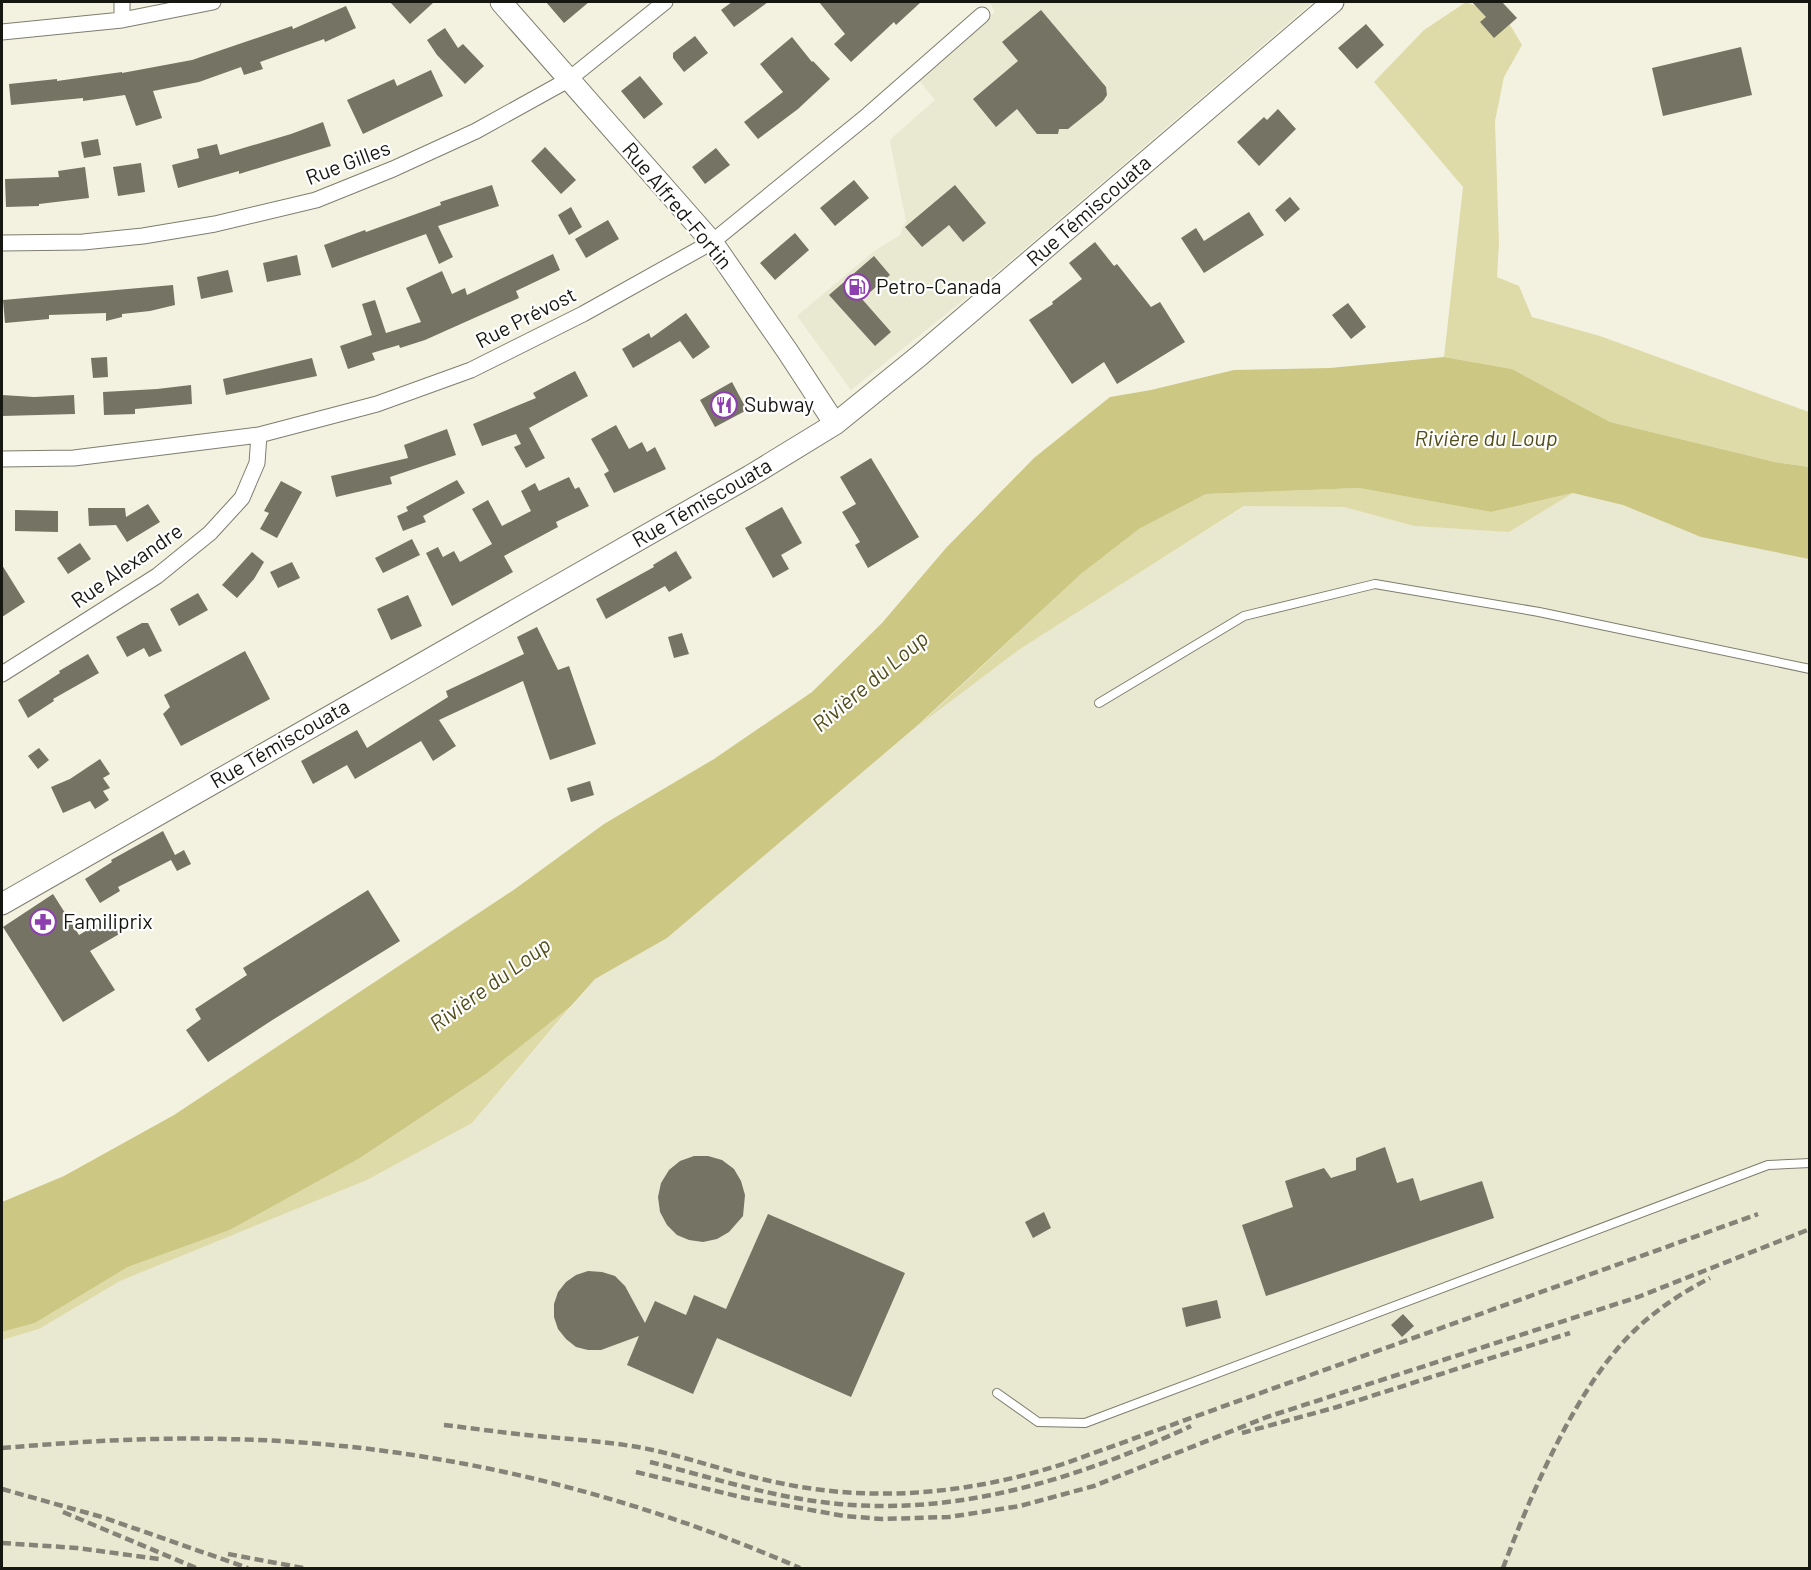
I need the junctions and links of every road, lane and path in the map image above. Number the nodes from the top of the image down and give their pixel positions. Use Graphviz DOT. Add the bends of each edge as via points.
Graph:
graph roads {
  1 [pos="122,2"];
  2 [pos="213,2"];
  3 [pos="501,2"];
  4 [pos="665,2"];
  5 [pos="1333,2"];
  6 [pos="982,15"];
  7 [pos="122,20"];
  8 [pos="2,32"];
  9 [pos="568,80"];
  10 [pos="712,242"];
  11 [pos="2,243"];
  12 [pos="835,424"];
  13 [pos="259,435"];
  14 [pos="2,459"];
  15 [pos="1809,669"];
  16 [pos="2,674"];
  17 [pos="1099,703"];
  18 [pos="2,904"];
  19 [pos="1809,1163"];
  20 [pos="997,1393"];
  1 -- 7 [label="street"];
  2 -- 7 [label="street"];
  3 -- 9 [label="main road, Rue Alfred-Fortin"];
  4 -- 9 [label="street, Rue Gilles"];
  5 -- 12 [label="main road, Rue Témiscouata"];
  6 -- 10 [label="street, Rue Prévost" via="868,115"];
  7 -- 8 [label="street"];
  9 -- 10 [label="main road, Rue Alfred-Fortin"];
  9 -- 11 [label="street, Rue Gilles" via="476,131 316,200 143,236"];
  10 -- 12 [label="main road, Rue Alfred-Fortin"];
  10 -- 13 [label="street, Rue Prévost" via="583,314 471,370 377,404"];
  12 -- 18 [label="main road, Rue Témiscouata"];
  13 -- 14 [label="street, Rue Prévost" via="74,458"];
  13 -- 16 [label="street, Rue Alexandre" via="257,464 242,498 210,533 157,576"];
  15 -- 17 [label="lane" via="1539,612 1376,584 1244,616"];
  19 -- 20 [label="lane" via="1768,1165 1085,1423 1038,1422"];
}
